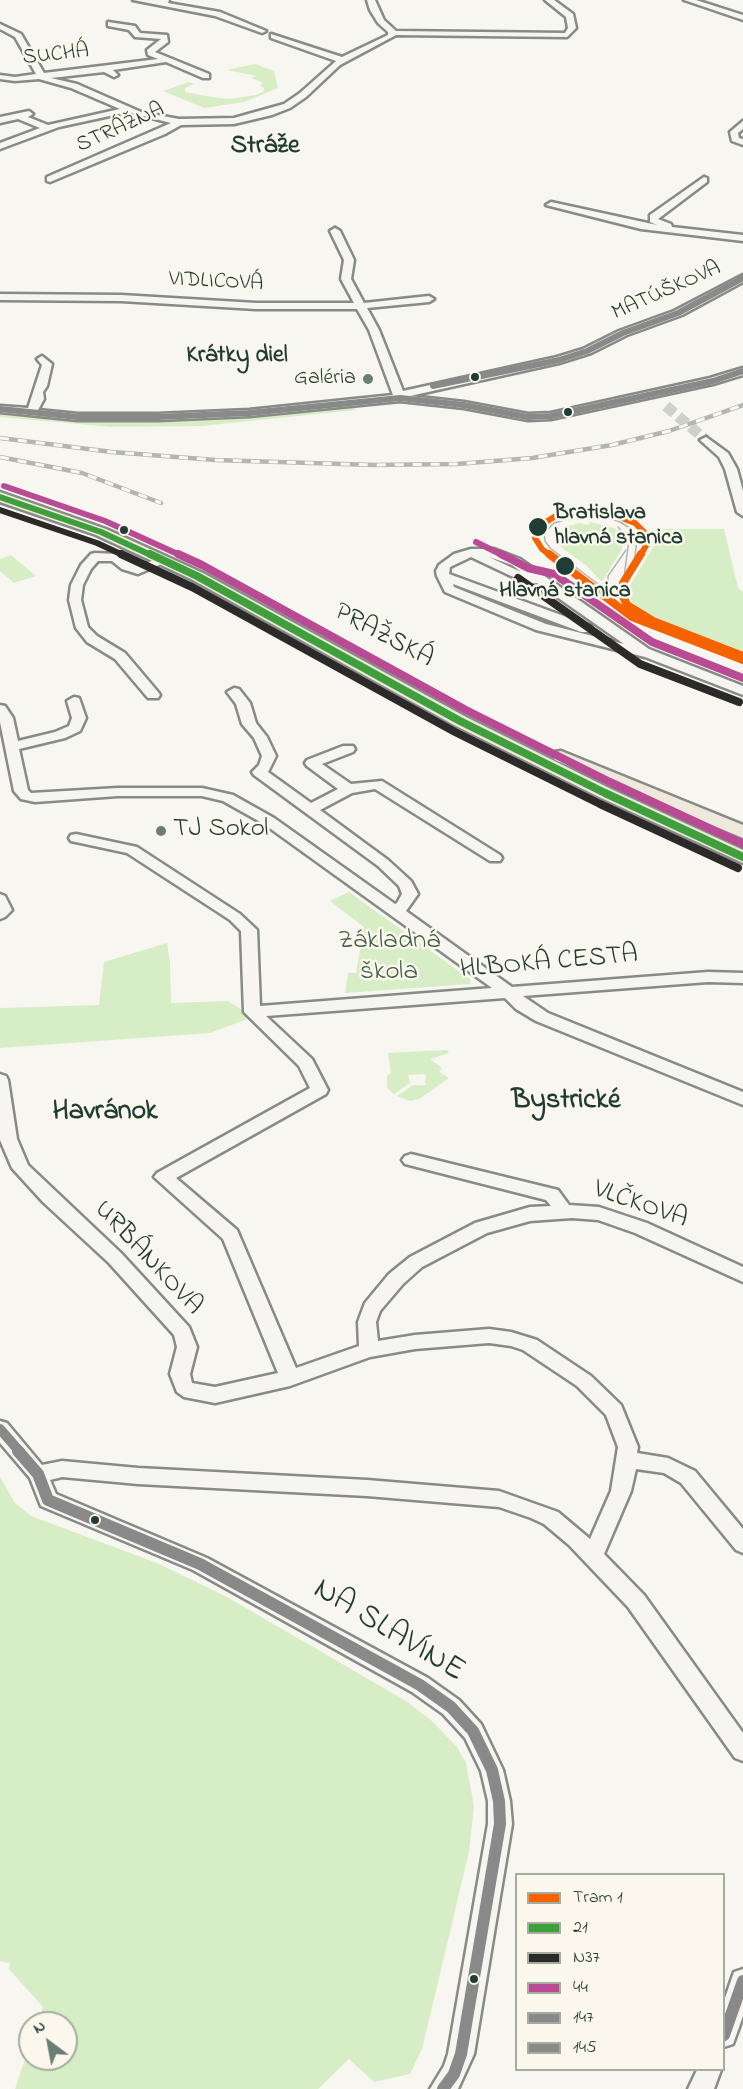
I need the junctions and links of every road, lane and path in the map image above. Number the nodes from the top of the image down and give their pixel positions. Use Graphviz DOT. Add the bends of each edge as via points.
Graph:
graph roads {
  1 [pos="137,0"];
  2 [pos="371,0"];
  3 [pos="549,0"];
  4 [pos="688,0"];
  5 [pos="164,2"];
  6 [pos="743,18"];
  7 [pos="111,24"];
  8 [pos="0,26"];
  9 [pos="262,31"];
  10 [pos="392,33"];
  11 [pos="274,36"];
  12 [pos="167,60"];
  13 [pos="342,60"];
  14 [pos="106,69"];
  15 [pos="114,75"];
  16 [pos="206,76"];
  17 [pos="0,77"];
  18 [pos="41,77"];
  19 [pos="0,86"];
  20 [pos="126,110"];
  21 [pos="29,114"];
  22 [pos="18,116"];
  23 [pos="0,120"];
  24 [pos="179,122"];
  25 [pos="743,124"];
  26 [pos="47,128"];
  27 [pos="743,142"];
  28 [pos="0,146"];
  29 [pos="50,179"];
  30 [pos="704,180"];
  31 [pos="551,206"];
  32 [pos="674,228"];
  33 [pos="335,231"];
  34 [pos="743,238"];
  35 [pos="743,278"];
  36 [pos="0,297"];
  37 [pos="429,299"];
  38 [pos="361,306"];
  39 [pos="42,359"];
  40 [pos="743,371"];
  41 [pos="650,395"];
  42 [pos="400,398"];
  43 [pos="666,406"];
  44 [pos="0,410"];
  45 [pos="31,413"];
  46 [pos="706,440"];
  47 [pos="737,469"];
  48 [pos="0,489"];
  49 [pos="0,497"];
  50 [pos="743,512"];
  51 [pos="165,560"];
  52 [pos="646,653"];
  53 [pos="743,691"];
  54 [pos="234,692"];
  55 [pos="153,695"];
  56 [pos="74,701"];
  57 [pos="0,709"];
  58 [pos="348,749"];
  59 [pos="9,753"];
  60 [pos="348,789"];
  61 [pos="312,809"];
  62 [pos="743,832"];
  63 [pos="76,838"];
  64 [pos="743,857"];
  65 [pos="495,858"];
  66 [pos="0,899"];
  67 [pos="396,911"];
  68 [pos="0,914"];
  69 [pos="743,978"];
  70 [pos="508,992"];
  71 [pos="252,1012"];
  72 [pos="0,1080"];
  73 [pos="743,1099"];
  74 [pos="411,1160"];
  75 [pos="564,1211"];
  76 [pos="743,1275"];
  77 [pos="369,1350"];
  78 [pos="290,1378"];
  79 [pos="0,1429"];
  80 [pos="627,1459"];
  81 [pos="38,1474"];
  82 [pos="743,1544"];
  83 [pos="593,1555"];
  84 [pos="743,1751"];
  85 [pos="743,1981"];
  86 [pos="725,2030"];
  87 [pos="709,2071"];
  88 [pos="443,2089"];
  89 [pos="701,2089"];
  1 -- 5 [label="street"];
  2 -- 10 [label="street"];
  3 -- 10 [label="street" via="570,16 572,28 567,35"];
  4 -- 6 [label="street"];
  5 -- 9 [label="street" via="217,14"];
  7 -- 12 [label="street" via="132,28 138,35 164,37 150,52"];
  8 -- 18 [label="street" via="18,36"];
  10 -- 13 [label="street, STRÁŽNA" via="387,40"];
  11 -- 13 [label="street"];
  12 -- 14 [label="street"];
  12 -- 16 [label="street"];
  13 -- 24 [label="street, STRÁŽNA" via="299,99 280,109 230,121"];
  14 -- 15 [label="street, SUCHÁ"];
  14 -- 18 [label="street, SUCHÁ"];
  17 -- 18 [label="street, SUCHÁ"];
  18 -- 19 [label="street"];
  18 -- 20 [label="street" via="69,84"];
  20 -- 24 [label="street"];
  20 -- 26 [label="street"];
  21 -- 22 [label="street"];
  22 -- 23 [label="street"];
  22 -- 26 [label="street"];
  24 -- 29 [label="street, STRÁŽNA"];
  25 -- 27 [label="street" via="735,132 735,139"];
  26 -- 28 [label="street"];
  30 -- 32 [label="street" via="653,217"];
  31 -- 32 [label="street" via="641,226"];
  32 -- 34 [label="street"];
  33 -- 38 [label="street" via="349,260 346,279"];
  35 -- 42 [label="street, MATÚŠKOVA" via="678,313 587,351 410,391"];
  36 -- 38 [label="street, VIDLICOVÁ"];
  37 -- 38 [label="street, VIDLICOVÁ"];
  38 -- 42 [label="street"];
  39 -- 45 [label="street" via="47,364"];
  40 -- 41 [label="street"];
  41 -- 42 [label="street" via="544,417"];
  41 -- 43 [label="street"];
  42 -- 45 [label="street" via="198,416 101,418"];
  44 -- 45 [label="street"];
  46 -- 47 [label="street"];
  47 -- 50 [label="street"];
  48 -- 62 [label="main road, PRAŽSKÁ" via="69,509 152,542 471,713 574,762"];
  49 -- 51 [label="main road, PRAŽSKÁ" via="90,527"];
  51 -- 55 [label="street" via="138,570 126,567 114,556 95,557 82,574 75,600 82,628 120,656"];
  51 -- 64 [label="main road, PRAŽSKÁ" via="479,730"];
  52 -- 52 [label="street" via="541,627 451,591 443,576 445,565 471,553 505,557"];
  52 -- 53 [label="street"];
  54 -- 61 [label="street" via="269,756 259,772"];
  56 -- 59 [label="street" via="79,718 75,728"];
  57 -- 59 [label="street" via="6,718"];
  58 -- 60 [label="street" via="312,763"];
  59 -- 67 [label="street" via="21,791 35,798 202,792 228,798 269,821"];
  60 -- 61 [label="street"];
  60 -- 65 [label="street" via="377,784"];
  61 -- 67 [label="street" via="406,884 410,894"];
  63 -- 71 [label="street" via="132,850 249,930"];
  66 -- 68 [label="street" via="4,910"];
  67 -- 70 [label="street"];
  69 -- 70 [label="street, HLBOKÁ CESTA" via="708,977"];
  70 -- 71 [label="street, HLBOKÁ CESTA"];
  70 -- 73 [label="street" via="542,1017"];
  71 -- 78 [label="street" via="306,1063 321,1090 163,1177 231,1235"];
  72 -- 78 [label="street, URBÁNKOVA" via="8,1139 21,1168 115,1258 182,1332 187,1347 180,1374 184,1387 207,1396"];
  74 -- 75 [label="street" via="552,1195"];
  75 -- 76 [label="street, VLČKOVA" via="599,1214 641,1228"];
  75 -- 77 [label="street, VLČKOVA" via="530,1214 481,1228 416,1262 372,1308 367,1322"];
  77 -- 78 [label="street"];
  77 -- 80 [label="street" via="489,1336 530,1346 584,1381 610,1407 628,1447"];
  79 -- 81 [label="street, NA SLAVÍNE"];
  80 -- 82 [label="street" via="668,1466 688,1477"];
  80 -- 83 [label="street" via="621,1491"];
  81 -- 83 [label="street" via="62,1469 499,1499 551,1518"];
  81 -- 88 [label="street, NA SLAVÍNE" via="48,1500 200,1564 420,1685 451,1707 474,1731 492,1770 500,1824 461,2054"];
  83 -- 84 [label="street" via="636,1601"];
  85 -- 86 [label="street"];
  87 -- 89 [label="street"];
}
